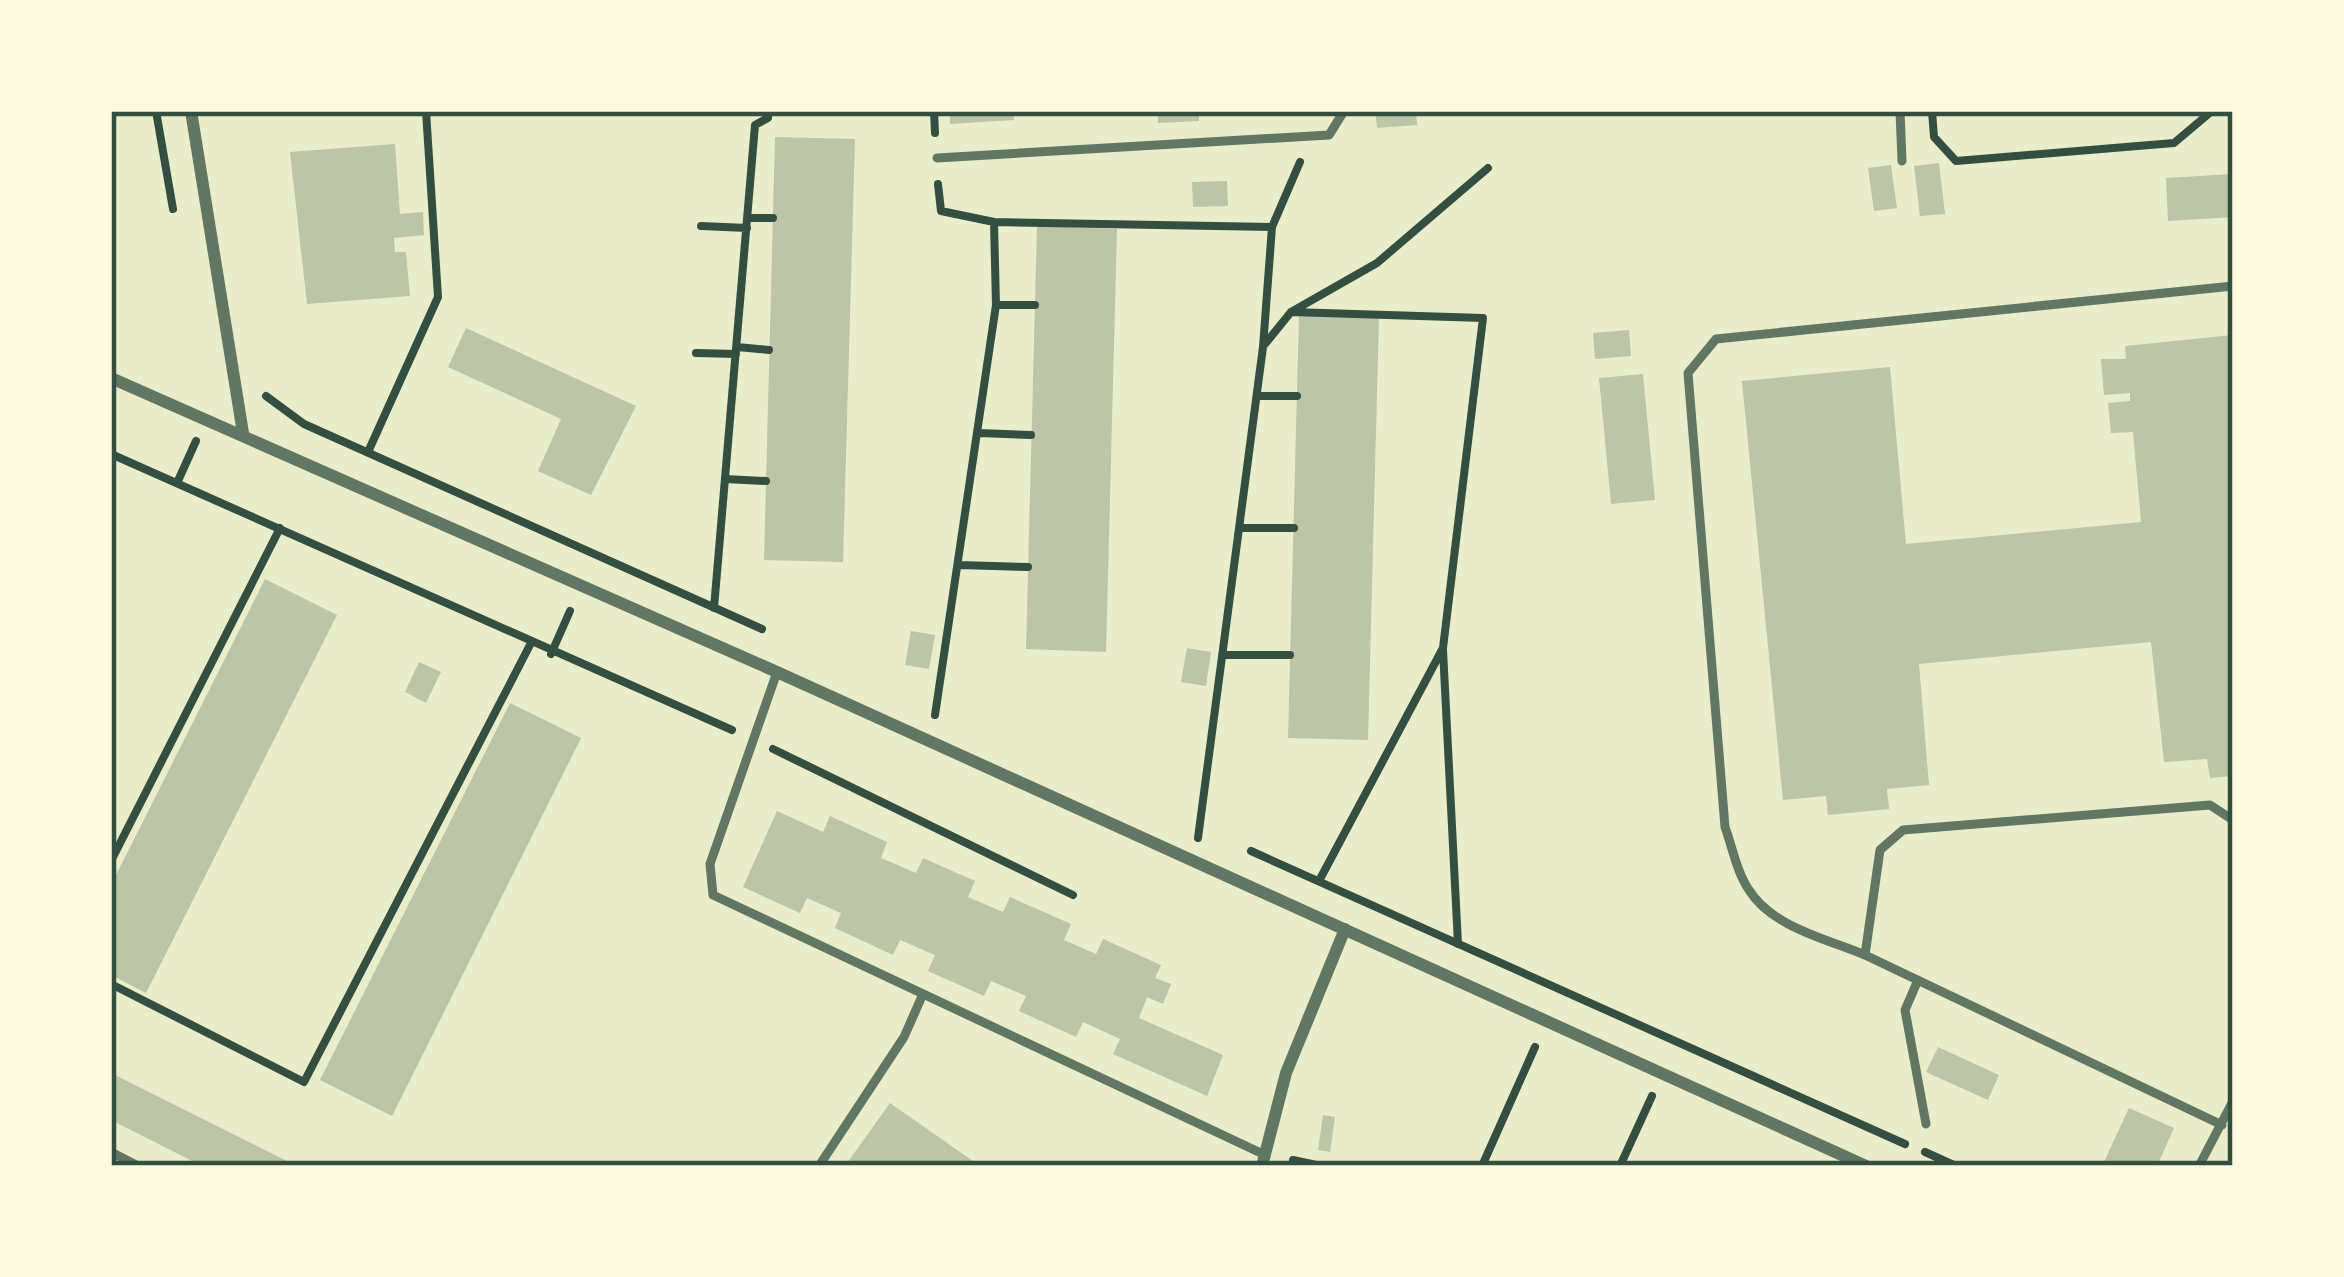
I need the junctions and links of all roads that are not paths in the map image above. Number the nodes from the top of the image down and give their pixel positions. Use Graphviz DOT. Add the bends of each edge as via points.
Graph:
graph roads {
  1 [pos="190,111"];
  2 [pos="1344,111"];
  3 [pos="1900,111"];
  4 [pos="937,158"];
  5 [pos="1902,161"];
  6 [pos="2233,286"];
  7 [pos="111,378"];
  8 [pos="243,433"];
  9 [pos="777,672"];
  10 [pos="2233,820"];
  11 [pos="1345,929"];
  12 [pos="1865,955"];
  13 [pos="1918,980"];
  14 [pos="923,994"];
  15 [pos="2233,1101"];
  16 [pos="1926,1124"];
  17 [pos="2222,1126"];
  18 [pos="111,1152"];
  19 [pos="1263,1160"];
  20 [pos="138,1166"];
  21 [pos="819,1166"];
  22 [pos="1866,1166"];
  23 [pos="2199,1166"];
  1 -- 8 [label="street"];
  2 -- 4 [label="lane" via="1329,135"];
  3 -- 5 [label="lane"];
  6 -- 12 [label="lane" via="1716,339 1688,373 1725,826 1749,891 1762,903 1782,921"];
  7 -- 8 [label="street"];
  8 -- 9 [label="street"];
  9 -- 11 [label="street"];
  9 -- 14 [label="lane" via="710,864 713,895"];
  10 -- 12 [label="lane" via="2210,805 1903,830 1880,850"];
  11 -- 19 [label="street" via="1286,1072"];
  11 -- 22 [label="street"];
  12 -- 13 [label="lane"];
  13 -- 16 [label="lane" via="1905,1010"];
  13 -- 17 [label="lane"];
  14 -- 19 [label="lane"];
  14 -- 21 [label="lane"];
  15 -- 17 [label="lane"];
  17 -- 23 [label="lane"];
  18 -- 20 [label="lane"];
}
